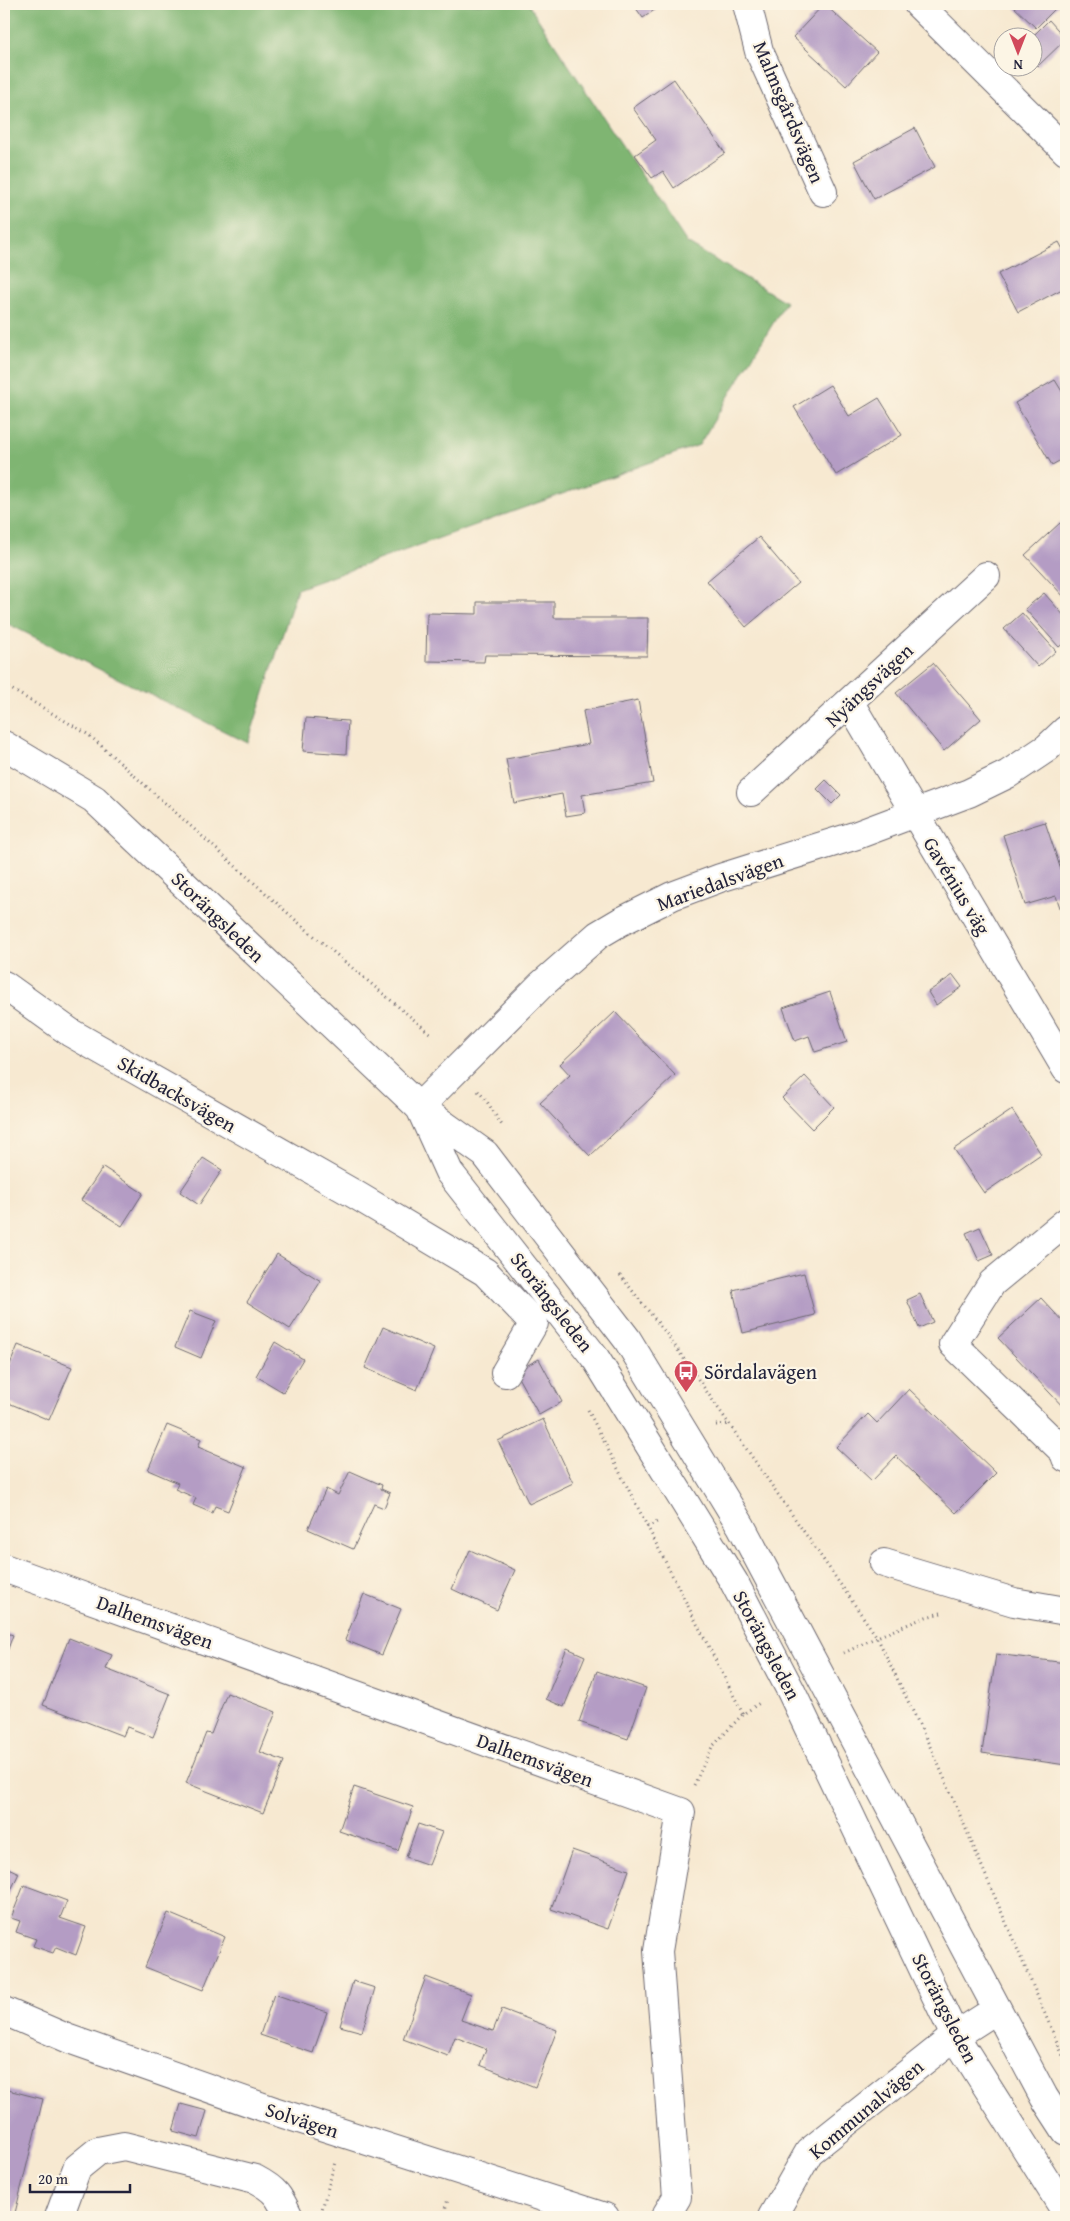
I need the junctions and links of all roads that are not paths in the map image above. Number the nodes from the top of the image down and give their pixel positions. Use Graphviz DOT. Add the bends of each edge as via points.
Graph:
graph roads {
  1 [pos="747,4"];
  2 [pos="918,4"];
  3 [pos="1066,151"];
  4 [pos="823,192"];
  5 [pos="986,576"];
  6 [pos="850,703"];
  7 [pos="1066,730"];
  8 [pos="4,745"];
  9 [pos="751,792"];
  10 [pos="914,813"];
  11 [pos="4,985"];
  12 [pos="1066,1069"];
  13 [pos="419,1107"];
  14 [pos="1066,1222"];
  15 [pos="505,1373"];
  16 [pos="1066,1458"];
  17 [pos="884,1563"];
  18 [pos="4,1568"];
  19 [pos="1066,1612"];
  20 [pos="997,2009"];
  21 [pos="4,2011"];
  22 [pos="955,2036"];
  23 [pos="1066,2131"];
  24 [pos="1066,2212"];
  25 [pos="59,2217"];
  26 [pos="289,2217"];
  27 [pos="605,2217"];
  28 [pos="665,2217"];
  29 [pos="772,2217"];
  1 -- 4 [label="street, Malmsgårdsvägen" via="759,51"];
  2 -- 3 [label="street"];
  5 -- 6 [label="street, Nyängsvägen"];
  6 -- 9 [label="street, Nyängsvägen"];
  6 -- 10 [label="street, Gavénius väg"];
  7 -- 10 [label="street, Mariedalsvägen" via="1047,748 1008,774 969,793"];
  8 -- 13 [label="street, Storängsleden" via="94,799"];
  10 -- 12 [label="street, Gavénius väg"];
  10 -- 13 [label="street, Mariedalsvägen" via="858,835 672,896 598,935 541,986"];
  11 -- 15 [label="street, Skidbacksvägen" via="71,1033 485,1272 534,1323"];
  13 -- 20 [label="street, Storängsleden" via="485,1154 626,1338 741,1526"];
  13 -- 22 [label="street, Storängsleden" via="449,1172 596,1359 734,1582 791,1690"];
  14 -- 16 [label="street" via="992,1283 953,1344 1064,1452"];
  17 -- 19 [label="street" via="1014,1602"];
  18 -- 28 [label="street, Dalhemsvägen" via="680,1812 658,1951 677,2197"];
  20 -- 22 [label="street, Kommunalvägen"];
  20 -- 23 [label="street, Storängsleden" via="1044,2098"];
  21 -- 27 [label="street, Solvägen" via="69,2039 274,2111"];
  22 -- 24 [label="street, Storängsleden"];
  22 -- 29 [label="street, Kommunalvägen" via="809,2152"];
  25 -- 26 [label="street" via="77,2168 98,2151 124,2146 255,2179 279,2195"];
}
